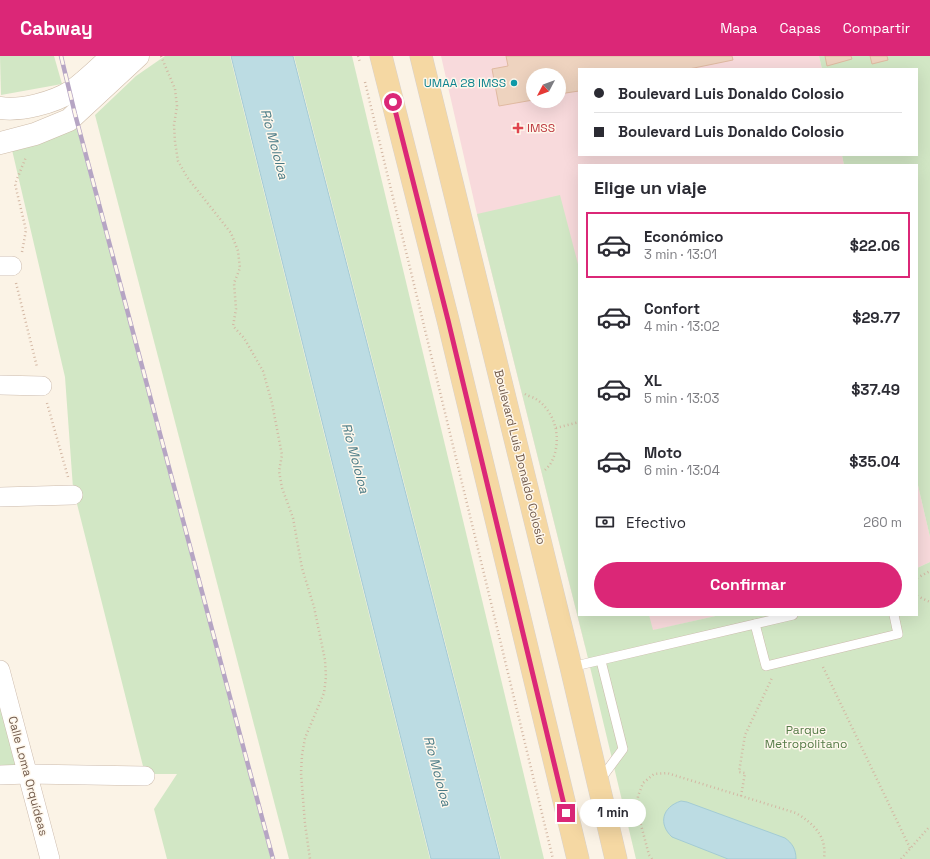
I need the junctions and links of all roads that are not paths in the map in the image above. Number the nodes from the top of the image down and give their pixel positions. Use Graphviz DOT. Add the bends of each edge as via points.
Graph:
graph roads {
  1 [pos="112,56"];
  2 [pos="138,56"];
  3 [pos="381,56"];
  4 [pos="421,56"];
  5 [pos="5,109"];
  6 [pos="7,141"];
  7 [pos="0,385"];
  8 [pos="42,386"];
  9 [pos="73,495"];
  10 [pos="0,497"];
  11 [pos="789,616"];
  12 [pos="894,616"];
  13 [pos="755,624"];
  14 [pos="601,661"];
  15 [pos="571,667"];
  16 [pos="0,670"];
  17 [pos="28,774"];
  18 [pos="0,775"];
  19 [pos="145,776"];
  20 [pos="598,782"];
  21 [pos="50,859"];
  22 [pos="578,859"];
  23 [pos="616,859"];
  1 -- 5 [label="street" via="71,91 36,106"];
  2 -- 6 [label="street" via="69,120 35,134"];
  3 -- 22 [label="main road" via="448,320"];
  4 -- 15 [label="main road, Boulevard Luis Donaldo Colosio"];
  5 -- 6 [label="street"];
  7 -- 8 [label="street"];
  9 -- 10 [label="street"];
  11 -- 13 [label="lane"];
  12 -- 13 [label="lane" via="898,634 766,666"];
  13 -- 14 [label="lane"];
  14 -- 15 [label="lane"];
  14 -- 20 [label="lane" via="623,749"];
  15 -- 20 [label="main road, Boulevard Luis Donaldo Colosio"];
  16 -- 17 [label="street, Calle Loma Orquídeas"];
  17 -- 18 [label="street"];
  17 -- 19 [label="street"];
  17 -- 21 [label="street, Calle Loma Orquídeas"];
  20 -- 23 [label="main road, Boulevard Luis Donaldo Colosio"];
}
